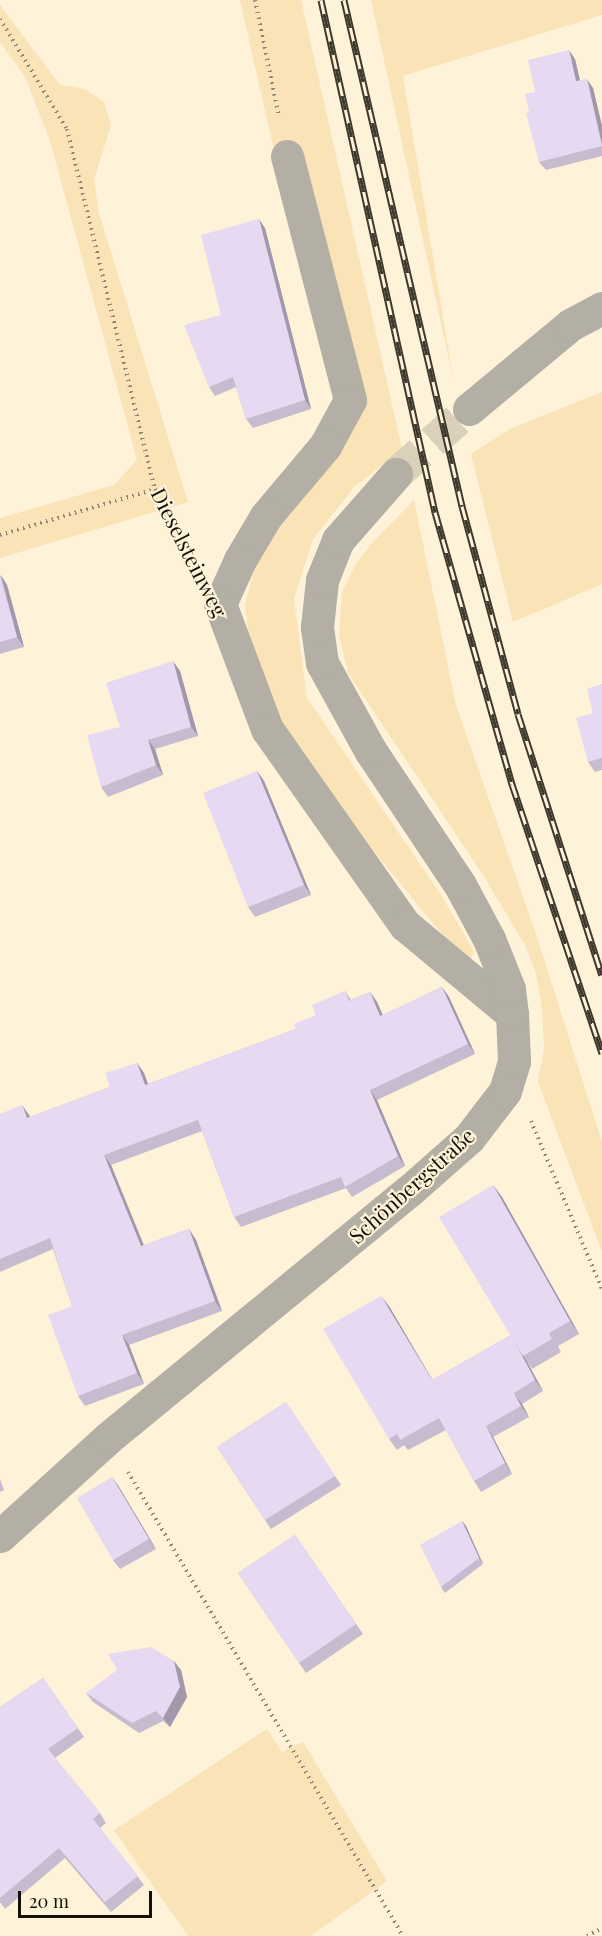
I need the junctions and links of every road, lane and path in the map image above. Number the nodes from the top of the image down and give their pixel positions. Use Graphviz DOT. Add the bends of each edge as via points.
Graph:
graph roads {
  1 [pos="255,0"];
  2 [pos="0,19"];
  3 [pos="286,156"];
  4 [pos="602,308"];
  5 [pos="469,409"];
  6 [pos="396,474"];
  7 [pos="155,489"];
  8 [pos="0,535"];
  9 [pos="220,604"];
  10 [pos="512,1014"];
  11 [pos="505,1090"];
  12 [pos="602,1288"];
  13 [pos="108,1438"];
  14 [pos="0,1536"];
  15 [pos="602,1928"];
  16 [pos="403,1936"];
  17 [pos="587,1936"];
  1 -- 3 [label="path"];
  2 -- 7 [label="path, Dieselsteinweg" via="67,129"];
  3 -- 9 [label="street" via="350,400 325,446 266,516"];
  4 -- 5 [label="street" via="570,325"];
  6 -- 10 [label="street, Schönbergstraße" via="338,540 322,580 317,627 322,663 370,750 460,885 489,939 509,989"];
  7 -- 8 [label="path"];
  7 -- 9 [label="path, Dieselsteinweg"];
  9 -- 10 [label="street, Dieselsteinweg" via="267,729 405,925"];
  10 -- 11 [label="street, Schönbergstraße" via="514,1061"];
  11 -- 12 [label="path" via="536,1127"];
  11 -- 13 [label="street, Schönbergstraße" via="469,1138 409,1191"];
  13 -- 14 [label="street, Schönbergstraße"];
  13 -- 16 [label="path"];
  15 -- 17 [label="path"];
}
